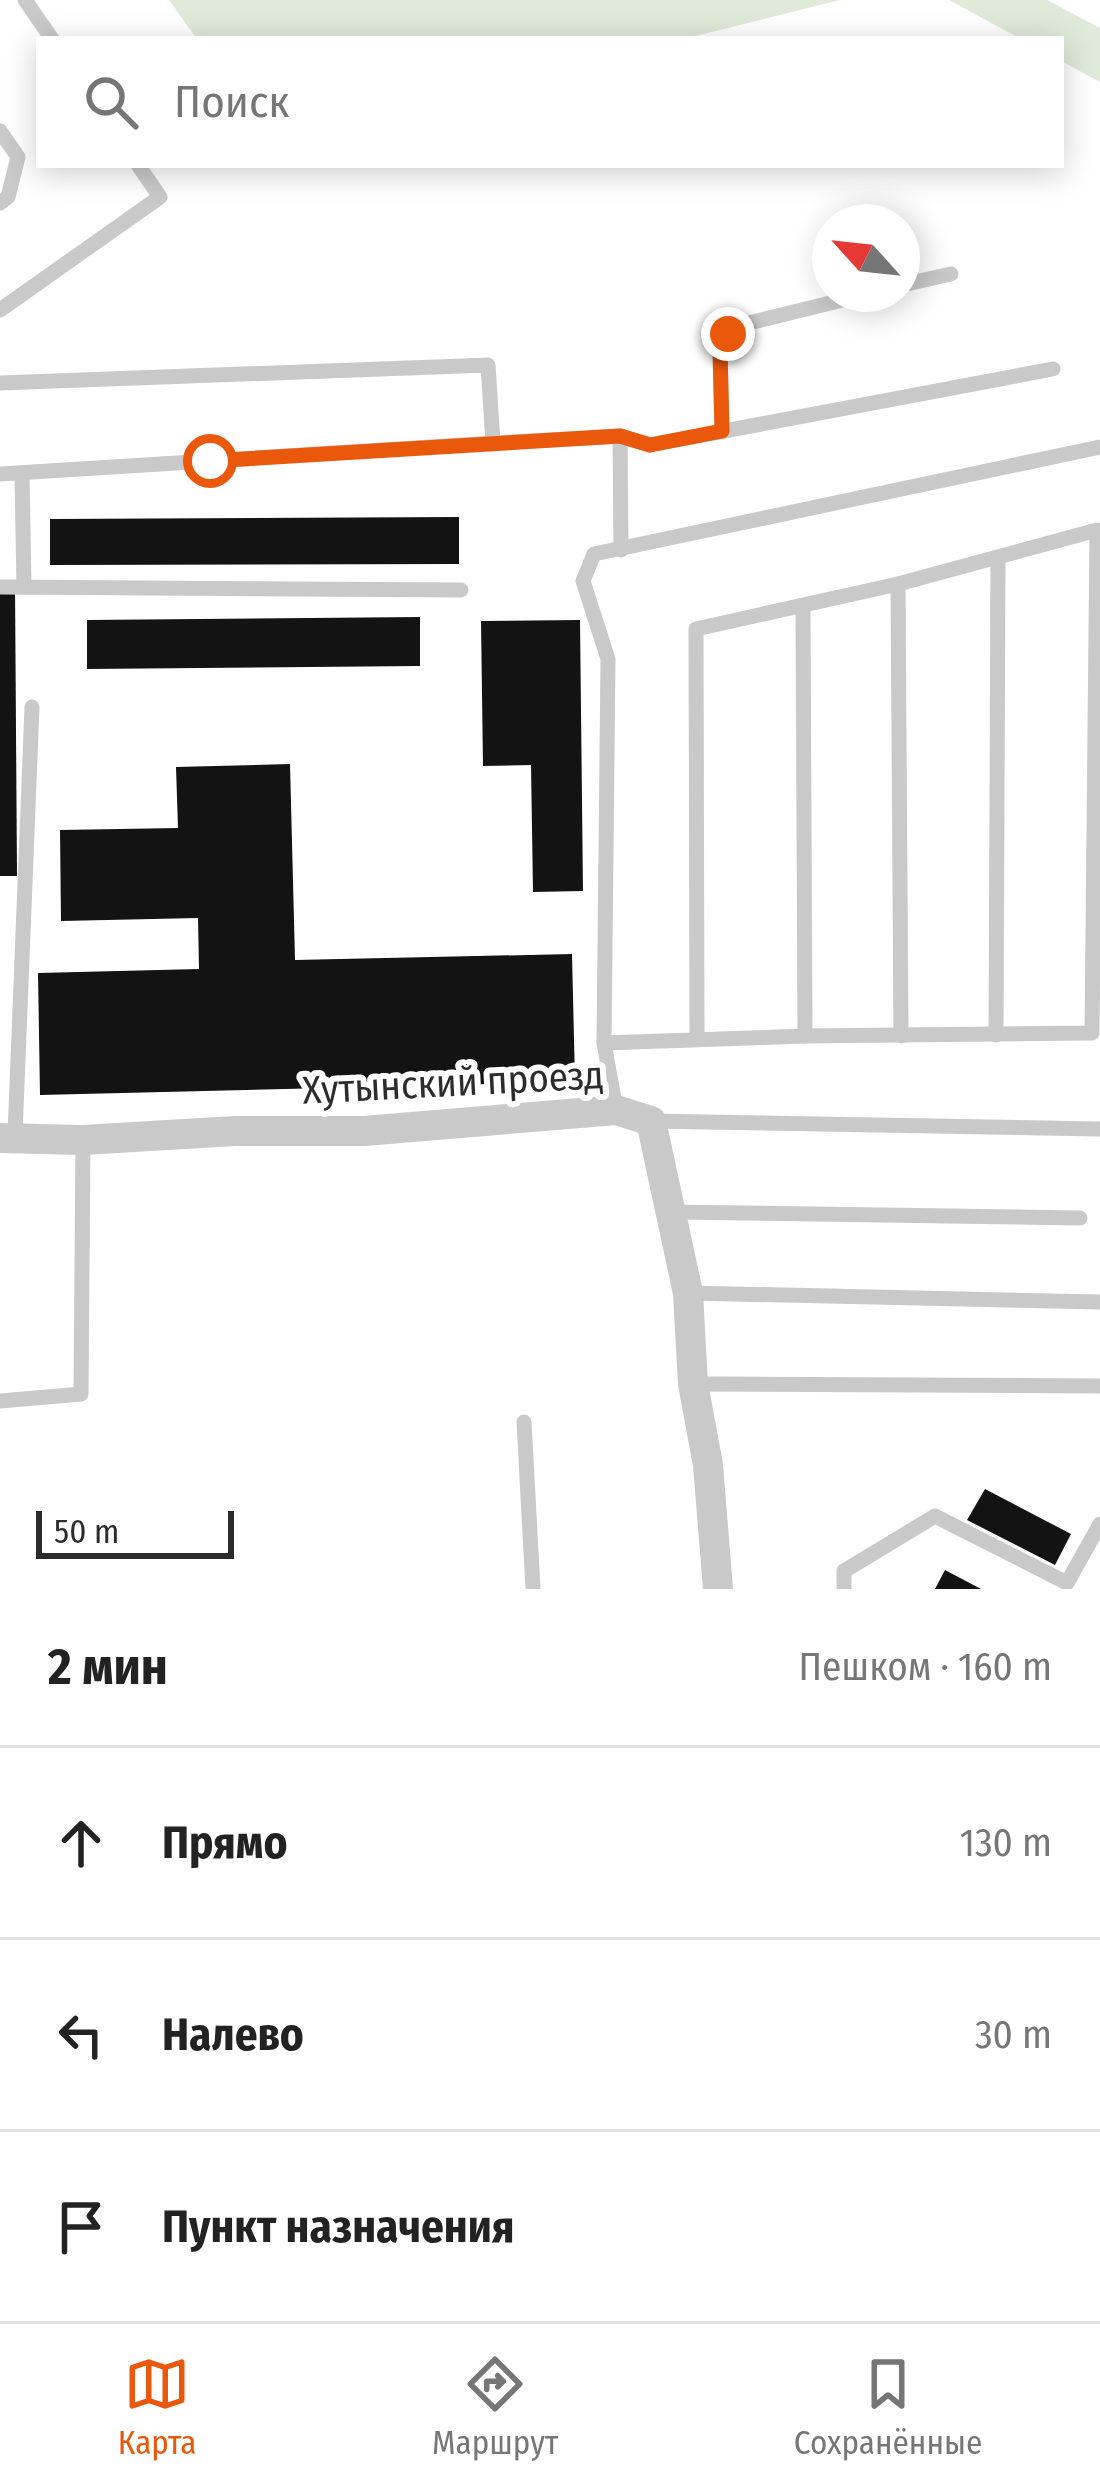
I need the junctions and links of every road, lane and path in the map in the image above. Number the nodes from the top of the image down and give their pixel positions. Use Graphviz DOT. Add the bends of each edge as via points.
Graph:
graph roads {
  1 [pos="25,0"];
  2 [pos="50,36"];
  3 [pos="0,131"];
  4 [pos="140,168"];
  5 [pos="0,203"];
  6 [pos="951,274"];
  7 [pos="920,282"];
  8 [pos="812,308"];
  9 [pos="0,310"];
  10 [pos="1053,369"];
  11 [pos="0,383"];
  12 [pos="722,431"];
  13 [pos="620,436"];
  14 [pos="493,443"];
  15 [pos="1100,447"];
  16 [pos="22,473"];
  17 [pos="0,474"];
  18 [pos="621,550"];
  19 [pos="998,559"];
  20 [pos="898,584"];
  21 [pos="24,586"];
  22 [pos="0,587"];
  23 [pos="461,590"];
  24 [pos="803,608"];
  25 [pos="32,706"];
  26 [pos="997,1035"];
  27 [pos="805,1036"];
  28 [pos="901,1036"];
  29 [pos="697,1039"];
  30 [pos="604,1043"];
  31 [pos="616,1110"];
  32 [pos="651,1121"];
  33 [pos="1100,1129"];
  34 [pos="8,1137"];
  35 [pos="83,1140"];
  36 [pos="673,1212"];
  37 [pos="1080,1219"];
  38 [pos="688,1293"];
  39 [pos="1100,1302"];
  40 [pos="693,1384"];
  41 [pos="1100,1385"];
  42 [pos="0,1401"];
  43 [pos="524,1422"];
  44 [pos="1100,1524"];
  45 [pos="533,1589"];
  46 [pos="718,1589"];
  47 [pos="844,1589"];
  1 -- 2 [label="lane"];
  3 -- 5 [label="lane" via="18,157"];
  4 -- 9 [label="lane" via="160,196"];
  6 -- 7 [label="lane"];
  8 -- 12 [label="lane" via="728,334 720,350"];
  10 -- 12 [label="lane"];
  11 -- 14 [label="lane" via="488,365"];
  12 -- 13 [label="lane" via="650,445"];
  13 -- 14 [label="lane"];
  13 -- 18 [label="lane"];
  14 -- 16 [label="lane"];
  15 -- 18 [label="lane"];
  16 -- 17 [label="lane"];
  16 -- 21 [label="lane"];
  18 -- 30 [label="lane" via="594,554 583,581 608,659"];
  19 -- 20 [label="lane"];
  19 -- 26 [label="lane"];
  19 -- 26 [label="lane" via="1097,530 1092,1033"];
  20 -- 24 [label="lane"];
  20 -- 28 [label="lane"];
  21 -- 22 [label="lane"];
  21 -- 23 [label="lane"];
  24 -- 27 [label="lane"];
  24 -- 29 [label="lane" via="696,629"];
  25 -- 34 [label="lane"];
  26 -- 28 [label="lane"];
  27 -- 28 [label="lane"];
  27 -- 29 [label="lane"];
  29 -- 30 [label="lane"];
  30 -- 31 [label="lane"];
  31 -- 32 [label="street, Хутынский проезд"];
  31 -- 35 [label="street, Хутынский проезд" via="364,1131"];
  32 -- 33 [label="lane"];
  32 -- 36 [label="street, Хутынский проезд"];
  34 -- 35 [label="street, Хутынский проезд"];
  35 -- 42 [label="lane" via="81,1394"];
  36 -- 37 [label="lane"];
  36 -- 38 [label="street, Хутынский проезд"];
  38 -- 39 [label="lane"];
  38 -- 40 [label="street, Хутынский проезд"];
  40 -- 41 [label="lane"];
  40 -- 46 [label="street, Хутынский проезд"];
  43 -- 45 [label="lane"];
  44 -- 47 [label="lane" via="1067,1583 935,1516 844,1571"];
}
